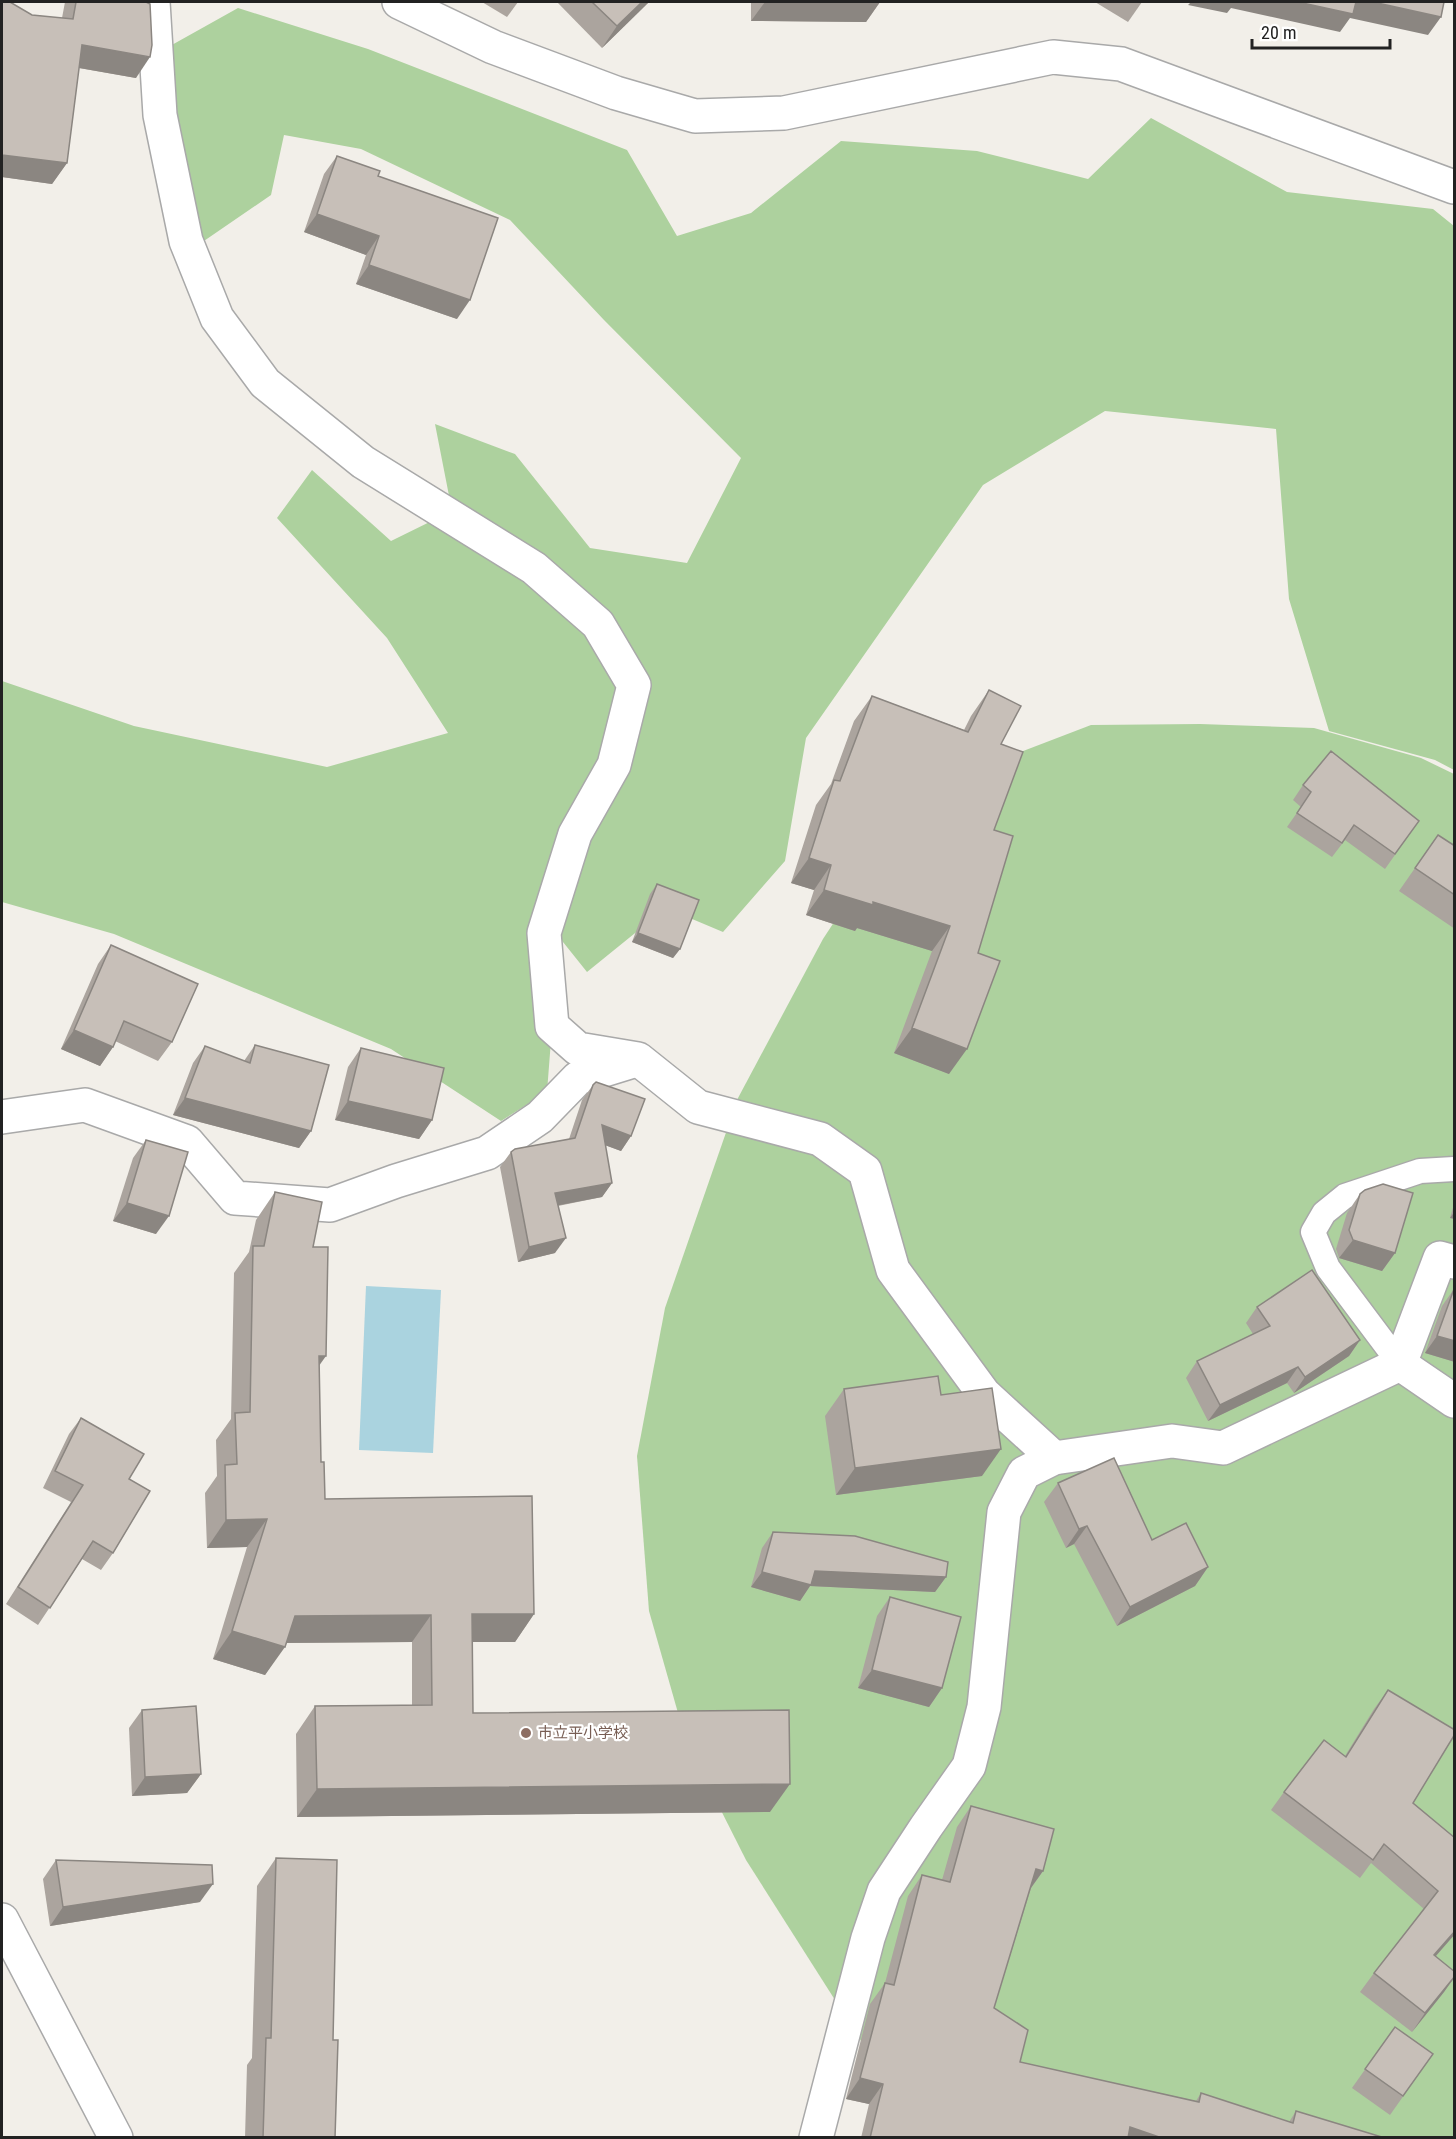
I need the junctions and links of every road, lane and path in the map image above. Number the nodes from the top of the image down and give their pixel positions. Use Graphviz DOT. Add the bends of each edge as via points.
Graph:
graph roads {
  1 [pos="153,2"];
  2 [pos="399,2"];
  3 [pos="1455,187"];
  4 [pos="638,1059"];
  5 [pos="2,1117"];
  6 [pos="1455,1169"];
  7 [pos="1455,1262"];
  8 [pos="1400,1364"];
  9 [pos="1455,1401"];
  10 [pos="1054,1458"];
  11 [pos="2,1920"];
  12 [pos="116,2138"];
  13 [pos="816,2138"];
  1 -- 4 [label="street" via="160,116 186,241 217,318 265,383 354,455 534,568 598,624 634,685 614,765 574,834 544,933 552,1026 578,1049"];
  2 -- 3 [label="street" via="505,51 616,93 695,116 784,113 1053,57 1121,64"];
  4 -- 5 [label="street" via="578,1078 540,1117 487,1154 330,1205 235,1198 187,1142 85,1105"];
  4 -- 10 [label="street" via="698,1107 820,1139 865,1171 893,1270 984,1394"];
  6 -- 8 [label="lane" via="1420,1171 1345,1196 1324,1213 1313,1232 1328,1268"];
  7 -- 8 [label="street" via="1440,1258"];
  8 -- 9 [label="street"];
  8 -- 10 [label="street" via="1224,1448 1172,1441"];
  10 -- 13 [label="street" via="1024,1473 1004,1512 984,1707 969,1766 884,1891"];
  11 -- 12 [label="street"];
}
